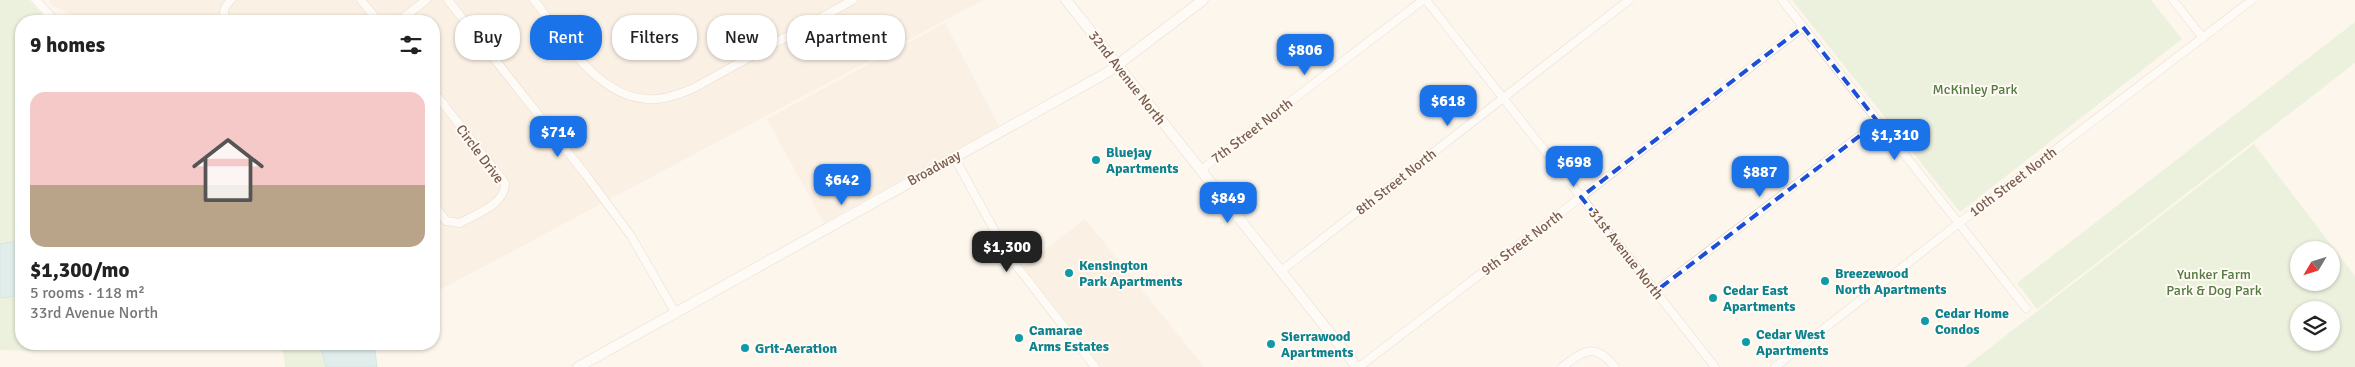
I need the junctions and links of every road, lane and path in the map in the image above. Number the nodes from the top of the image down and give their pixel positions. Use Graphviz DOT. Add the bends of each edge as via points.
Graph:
graph roads {
  1 [pos="36,0"];
  2 [pos="231,0"];
  3 [pos="361,0"];
  4 [pos="426,0"];
  5 [pos="448,0"];
  6 [pos="534,0"];
  7 [pos="853,0"];
  8 [pos="1066,0"];
  9 [pos="1204,0"];
  10 [pos="1424,0"];
  11 [pos="1628,0"];
  12 [pos="1782,0"];
  13 [pos="2173,0"];
  14 [pos="2252,0"];
  15 [pos="50,15"];
  16 [pos="224,15"];
  17 [pos="373,15"];
  18 [pos="407,15"];
  19 [pos="1803,27"];
  20 [pos="2203,38"];
  21 [pos="1118,66"];
  22 [pos="1504,99"];
  23 [pos="440,100"];
  24 [pos="1878,122"];
  25 [pos="954,157"];
  26 [pos="1201,170"];
  27 [pos="1581,197"];
  28 [pos="440,213"];
  29 [pos="1959,223"];
  30 [pos="1280,271"];
  31 [pos="1656,291"];
  32 [pos="2026,308"];
  33 [pos="675,312"];
  34 [pos="578,367"];
  35 [pos="1095,367"];
  36 [pos="1358,367"];
  37 [pos="1562,367"];
  38 [pos="1615,367"];
  39 [pos="1714,367"];
  40 [pos="1775,367"];
  1 -- 15 [label="street"];
  2 -- 16 [label="street" via="224,7"];
  3 -- 17 [label="street"];
  4 -- 18 [label="street"];
  5 -- 33 [label="street" via="631,236"];
  6 -- 7 [label="street" via="602,81 638,98 657,99 694,88"];
  8 -- 21 [label="street, 32nd Avenue North"];
  9 -- 21 [label="street, Broadway"];
  10 -- 22 [label="street, 31st Avenue North"];
  10 -- 26 [label="street, 7th Street North"];
  11 -- 22 [label="street, 8th Street North"];
  12 -- 19 [label="street"];
  13 -- 20 [label="street"];
  14 -- 20 [label="street, 10th Street North"];
  19 -- 24 [label="street"];
  19 -- 27 [label="street, 9th Street North"];
  20 -- 29 [label="street, 10th Street North"];
  21 -- 25 [label="street, Broadway"];
  21 -- 26 [label="street, 32nd Avenue North"];
  22 -- 27 [label="street, 31st Avenue North"];
  22 -- 30 [label="street, 8th Street North"];
  23 -- 28 [label="street, Circle Drive" via="505,183 506,191 501,199 460,223 446,221"];
  24 -- 29 [label="street"];
  24 -- 31 [label="street"];
  25 -- 33 [label="street, Broadway"];
  25 -- 35 [label="street" via="1008,255"];
  26 -- 30 [label="street, 32nd Avenue North"];
  27 -- 31 [label="street, 31st Avenue North"];
  27 -- 36 [label="street, 9th Street North"];
  29 -- 32 [label="street"];
  29 -- 40 [label="street, 10th Street North"];
  30 -- 36 [label="street, 32nd Avenue North"];
  31 -- 39 [label="street, 31st Avenue North"];
  33 -- 34 [label="street, Broadway"];
  37 -- 38 [label="street" via="1589,350 1600,352"];
}
